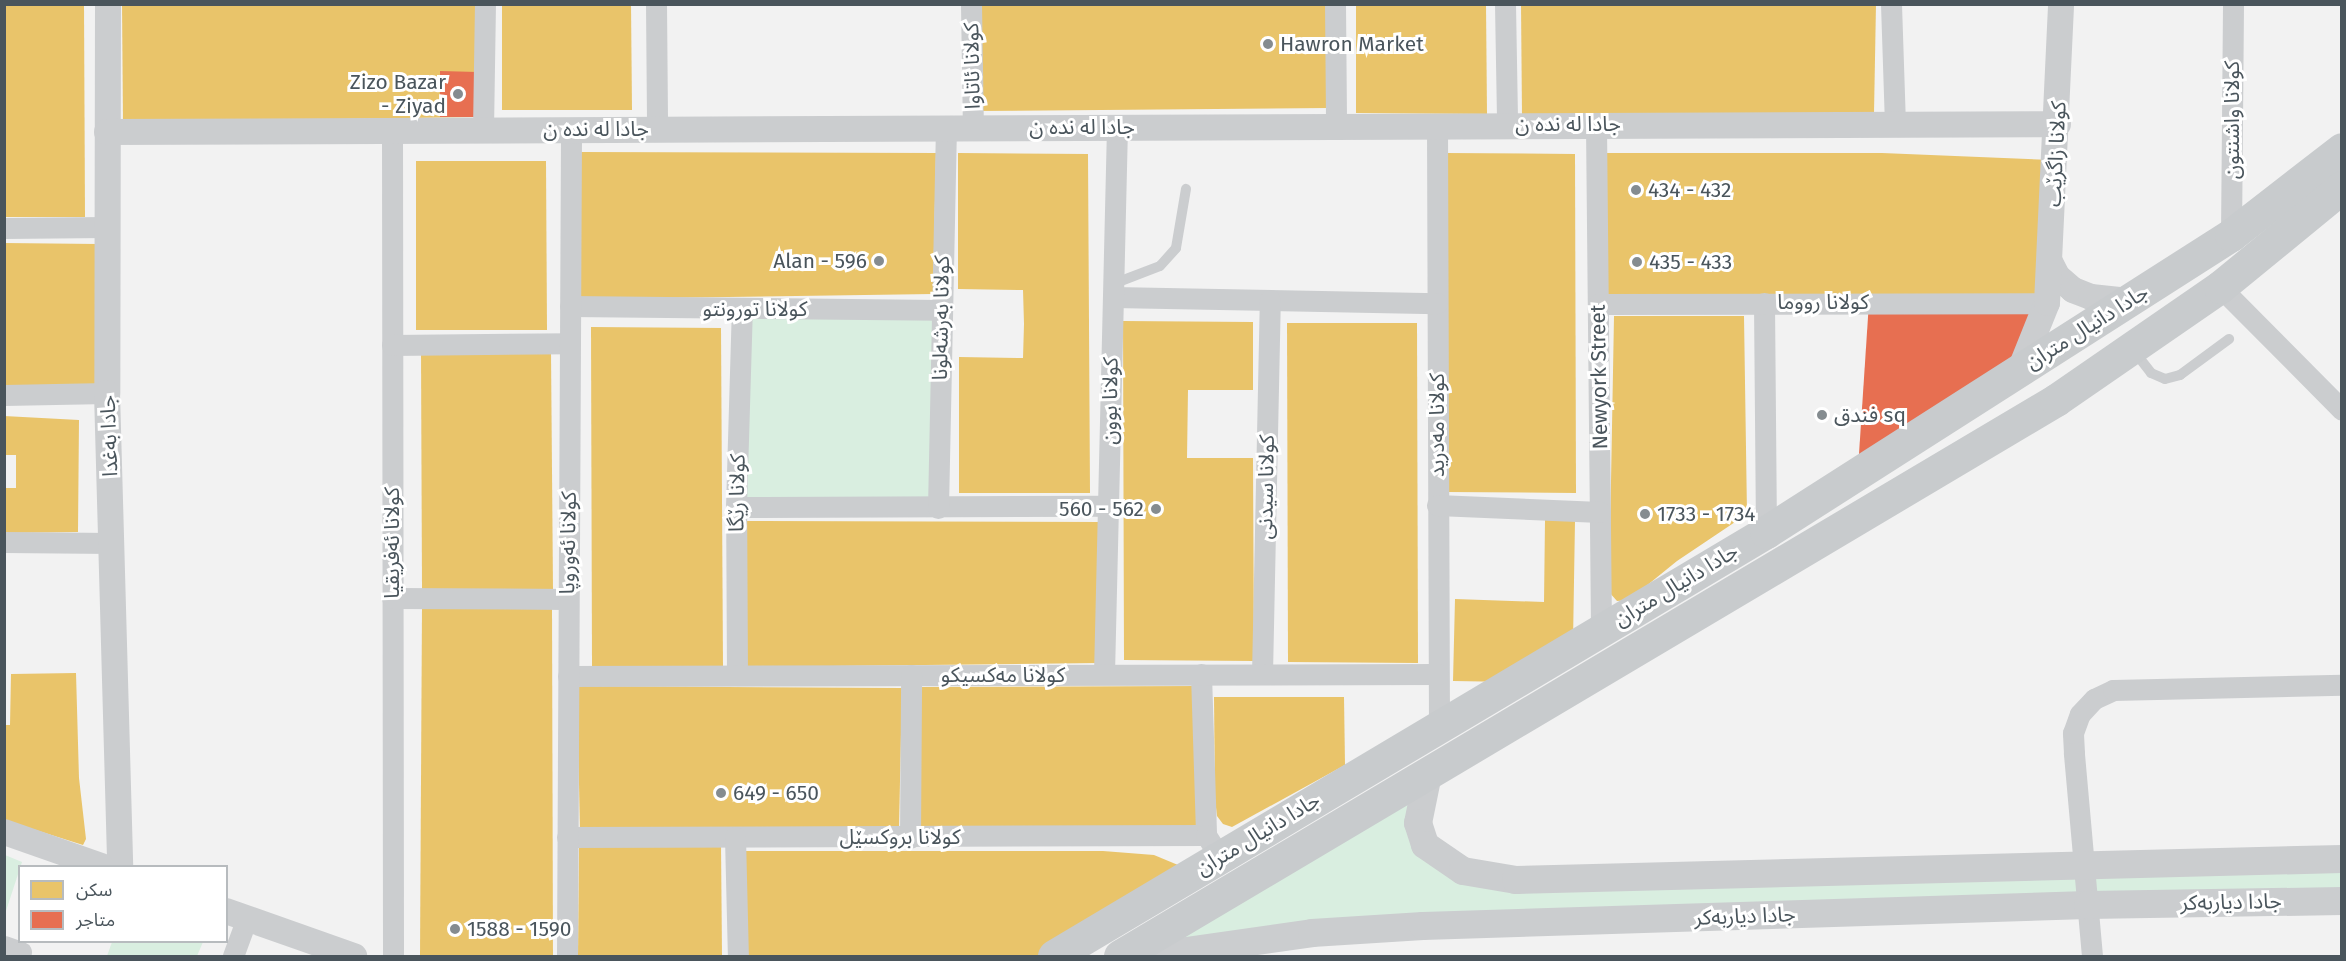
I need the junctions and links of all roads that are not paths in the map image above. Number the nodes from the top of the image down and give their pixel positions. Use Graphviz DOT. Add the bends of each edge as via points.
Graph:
graph roads {
  1 [pos="108,4"];
  2 [pos="485,4"];
  3 [pos="656,4"];
  4 [pos="971,4"];
  5 [pos="1335,4"];
  6 [pos="1505,4"];
  7 [pos="1891,4"];
  8 [pos="2061,4"];
  9 [pos="2233,4"];
  10 [pos="1507,124"];
  11 [pos="1894,124"];
  12 [pos="2058,124"];
  13 [pos="1596,125"];
  14 [pos="1336,126"];
  15 [pos="1437,126"];
  16 [pos="1117,127"];
  17 [pos="946,128"];
  18 [pos="973,128"];
  19 [pos="571,129"];
  20 [pos="657,129"];
  21 [pos="392,130"];
  22 [pos="483,130"];
  23 [pos="107,132"];
  24 [pos="2342,150"];
  25 [pos="2342,187"];
  26 [pos="1186,189"];
  27 [pos="106,227"];
  28 [pos="4,228"];
  29 [pos="2231,235"];
  30 [pos="2049,262"];
  31 [pos="2220,287"];
  32 [pos="1113,291"];
  33 [pos="1270,300"];
  34 [pos="2129,301"];
  35 [pos="1437,303"];
  36 [pos="1764,303"];
  37 [pos="2047,303"];
  38 [pos="1598,304"];
  39 [pos="570,306"];
  40 [pos="742,310"];
  41 [pos="940,310"];
  42 [pos="2229,339"];
  43 [pos="570,343"];
  44 [pos="392,345"];
  45 [pos="2132,349"];
  46 [pos="2020,370"];
  47 [pos="107,393"];
  48 [pos="4,395"];
  49 [pos="2342,410"];
  50 [pos="1437,505"];
  51 [pos="1108,506"];
  52 [pos="736,507"];
  53 [pos="939,508"];
  54 [pos="1600,512"];
  55 [pos="1766,532"];
  56 [pos="4,542"];
  57 [pos="112,543"];
  58 [pos="392,598"];
  59 [pos="567,599"];
  60 [pos="1602,629"];
  61 [pos="1104,674"];
  62 [pos="1201,674"];
  63 [pos="1262,674"];
  64 [pos="1438,674"];
  65 [pos="737,675"];
  66 [pos="911,675"];
  67 [pos="568,676"];
  68 [pos="2342,685"];
  69 [pos="1439,724"];
  70 [pos="1428,774"];
  71 [pos="4,832"];
  72 [pos="567,837"];
  73 [pos="735,837"];
  74 [pos="910,838"];
  75 [pos="1213,846"];
  76 [pos="2342,859"];
  77 [pos="61,860"];
  78 [pos="90,865"];
  79 [pos="120,865"];
  80 [pos="2085,867"];
  81 [pos="2342,901"];
  82 [pos="2088,905"];
  83 [pos="237,915"];
  84 [pos="233,957"];
  85 [pos="354,957"];
  86 [pos="393,957"];
  87 [pos="567,957"];
  88 [pos="738,957"];
  89 [pos="1054,957"];
  90 [pos="1120,957"];
  91 [pos="1151,957"];
  92 [pos="2092,957"];
  1 -- 23 [label="street, جادا بەغدا"];
  2 -- 22 [label="street"];
  3 -- 20 [label="street"];
  4 -- 18 [label="street, كولانا ئاتاوا"];
  5 -- 14 [label="street"];
  6 -- 10 [label="street"];
  7 -- 11 [label="street"];
  8 -- 12 [label="street, كولانا زاگرێب"];
  9 -- 29 [label="street, كولانا واشنتون"];
  10 -- 13 [label="street, جادا له نده ن"];
  10 -- 15 [label="street, جادا له نده ن"];
  11 -- 12 [label="street, جادا له نده ن"];
  11 -- 13 [label="street, جادا له نده ن"];
  12 -- 30 [label="street, كولانا زاگرێب"];
  13 -- 38 [label="street, Newyork Street"];
  14 -- 15 [label="street, جادا له نده ن"];
  14 -- 16 [label="street, جادا له نده ن"];
  15 -- 35 [label="street, كولانا مه‌درید"];
  16 -- 18 [label="street, جادا له نده ن"];
  16 -- 32 [label="street, كولانا بوون"];
  17 -- 18 [label="street, جادا له نده ن"];
  17 -- 20 [label="street, جادا له نده ن"];
  17 -- 41 [label="street, كولانا به‌رشه‌لونا"];
  19 -- 20 [label="street, جادا له نده ن"];
  19 -- 22 [label="street, جادا له نده ن"];
  19 -- 39 [label="street, كولانا ئه‌وروپا"];
  21 -- 22 [label="street, جادا له نده ن"];
  21 -- 23 [label="street, جادا له نده ن"];
  21 -- 44 [label="street, كولانا ئه‌فریقیا"];
  23 -- 27 [label="street, جادا بەغدا"];
  24 -- 29 [label="main road, جادا دانيال متران"];
  25 -- 31 [label="main road, جادا دانيال متران"];
  26 -- 32 [label="lane" via="1176,248 1160,266"];
  27 -- 28 [label="street"];
  27 -- 47 [label="street, جادا بەغدا"];
  29 -- 34 [label="main road, جادا دانيال متران"];
  30 -- 34 [label="street" via="2057,276 2073,290 2091,297"];
  30 -- 37 [label="street, كولانا زاگرێب"];
  31 -- 45 [label="main road, جادا دانيال متران"];
  31 -- 49 [label="street"];
  32 -- 33 [label="street"];
  32 -- 51 [label="street, كولانا بوون"];
  33 -- 35 [label="street"];
  33 -- 63 [label="street, كولانا سيدنى"];
  34 -- 46 [label="main road, جادا دانيال متران"];
  35 -- 50 [label="street, كولانا مه‌درید"];
  36 -- 37 [label="street, كولانا رووما"];
  36 -- 38 [label="street, كولانا رووما"];
  36 -- 55 [label="street"];
  37 -- 46 [label="street, كولانا زاگرێب"];
  38 -- 54 [label="street, Newyork Street"];
  39 -- 40 [label="street, كولانا تورونتو"];
  39 -- 43 [label="street, كولانا ئه‌وروپا"];
  40 -- 41 [label="street, كولانا تورونتو"];
  40 -- 52 [label="street, كولانا رێگا"];
  41 -- 53 [label="street, كولانا به‌رشه‌لونا"];
  42 -- 45 [label="lane" via="2180,375 2165,379 2151,373"];
  43 -- 44 [label="street"];
  43 -- 59 [label="street, كولانا ئه‌وروپا"];
  44 -- 58 [label="street, كولانا ئه‌فریقیا"];
  45 -- 70 [label="main road, جادا دانيال متران" via="2056,400"];
  46 -- 55 [label="main road, جادا دانيال متران"];
  47 -- 48 [label="street"];
  47 -- 57 [label="street, جادا بەغدا"];
  50 -- 54 [label="street"];
  50 -- 64 [label="street, كولانا مه‌درید"];
  51 -- 53 [label="street"];
  51 -- 61 [label="street, كولانا بوون"];
  52 -- 53 [label="street"];
  52 -- 65 [label="street, كولانا رێگا"];
  54 -- 60 [label="street, Newyork Street"];
  55 -- 60 [label="main road, جادا دانيال متران"];
  56 -- 57 [label="street"];
  57 -- 79 [label="street, جادا بەغدا"];
  58 -- 59 [label="street"];
  58 -- 86 [label="street, كولانا ئه‌فریقیا"];
  59 -- 67 [label="street, كولانا ئه‌وروپا"];
  60 -- 69 [label="main road, جادا دانيال متران"];
  61 -- 62 [label="street, كولانا مەکسیکو"];
  61 -- 66 [label="street, كولانا مەکسیکو"];
  62 -- 63 [label="street, كولانا مەکسیکو"];
  62 -- 75 [label="street"];
  63 -- 64 [label="street, كولانا مەکسیکو"];
  64 -- 69 [label="street, كولانا مه‌درید"];
  65 -- 66 [label="street, كولانا مەکسیکو"];
  65 -- 67 [label="street, كولانا مەکسیکو"];
  66 -- 74 [label="street"];
  67 -- 72 [label="street, كولانا ئه‌وروپا"];
  68 -- 80 [label="street" via="2113,690 2094,699 2080,714 2073,733"];
  69 -- 75 [label="main road, جادا دانيال متران"];
  70 -- 80 [label="main road, جادا دیاربه‌كر" via="1418,823 1425,845 1452,865 1487,877 1516,880"];
  70 -- 90 [label="main road, جادا دانيال متران"];
  71 -- 77 [label="street"];
  72 -- 73 [label="street, كولانا بروکسێل"];
  72 -- 87 [label="street, كولانا ئه‌وروپا"];
  73 -- 74 [label="street, كولانا بروکسێل"];
  73 -- 88 [label="street"];
  74 -- 75 [label="street, كولانا بروکسێل"];
  75 -- 89 [label="main road, جادا دانيال متران"];
  76 -- 80 [label="main road, جادا دیاربه‌كر"];
  77 -- 78 [label="street"];
  80 -- 82 [label="street"];
  81 -- 82 [label="main road, جادا دیاربه‌كر"];
  82 -- 91 [label="main road, جادا دیاربه‌كر" via="1423,926 1312,933"];
  82 -- 92 [label="street"];
  83 -- 84 [label="street"];
  83 -- 85 [label="street"];
}
